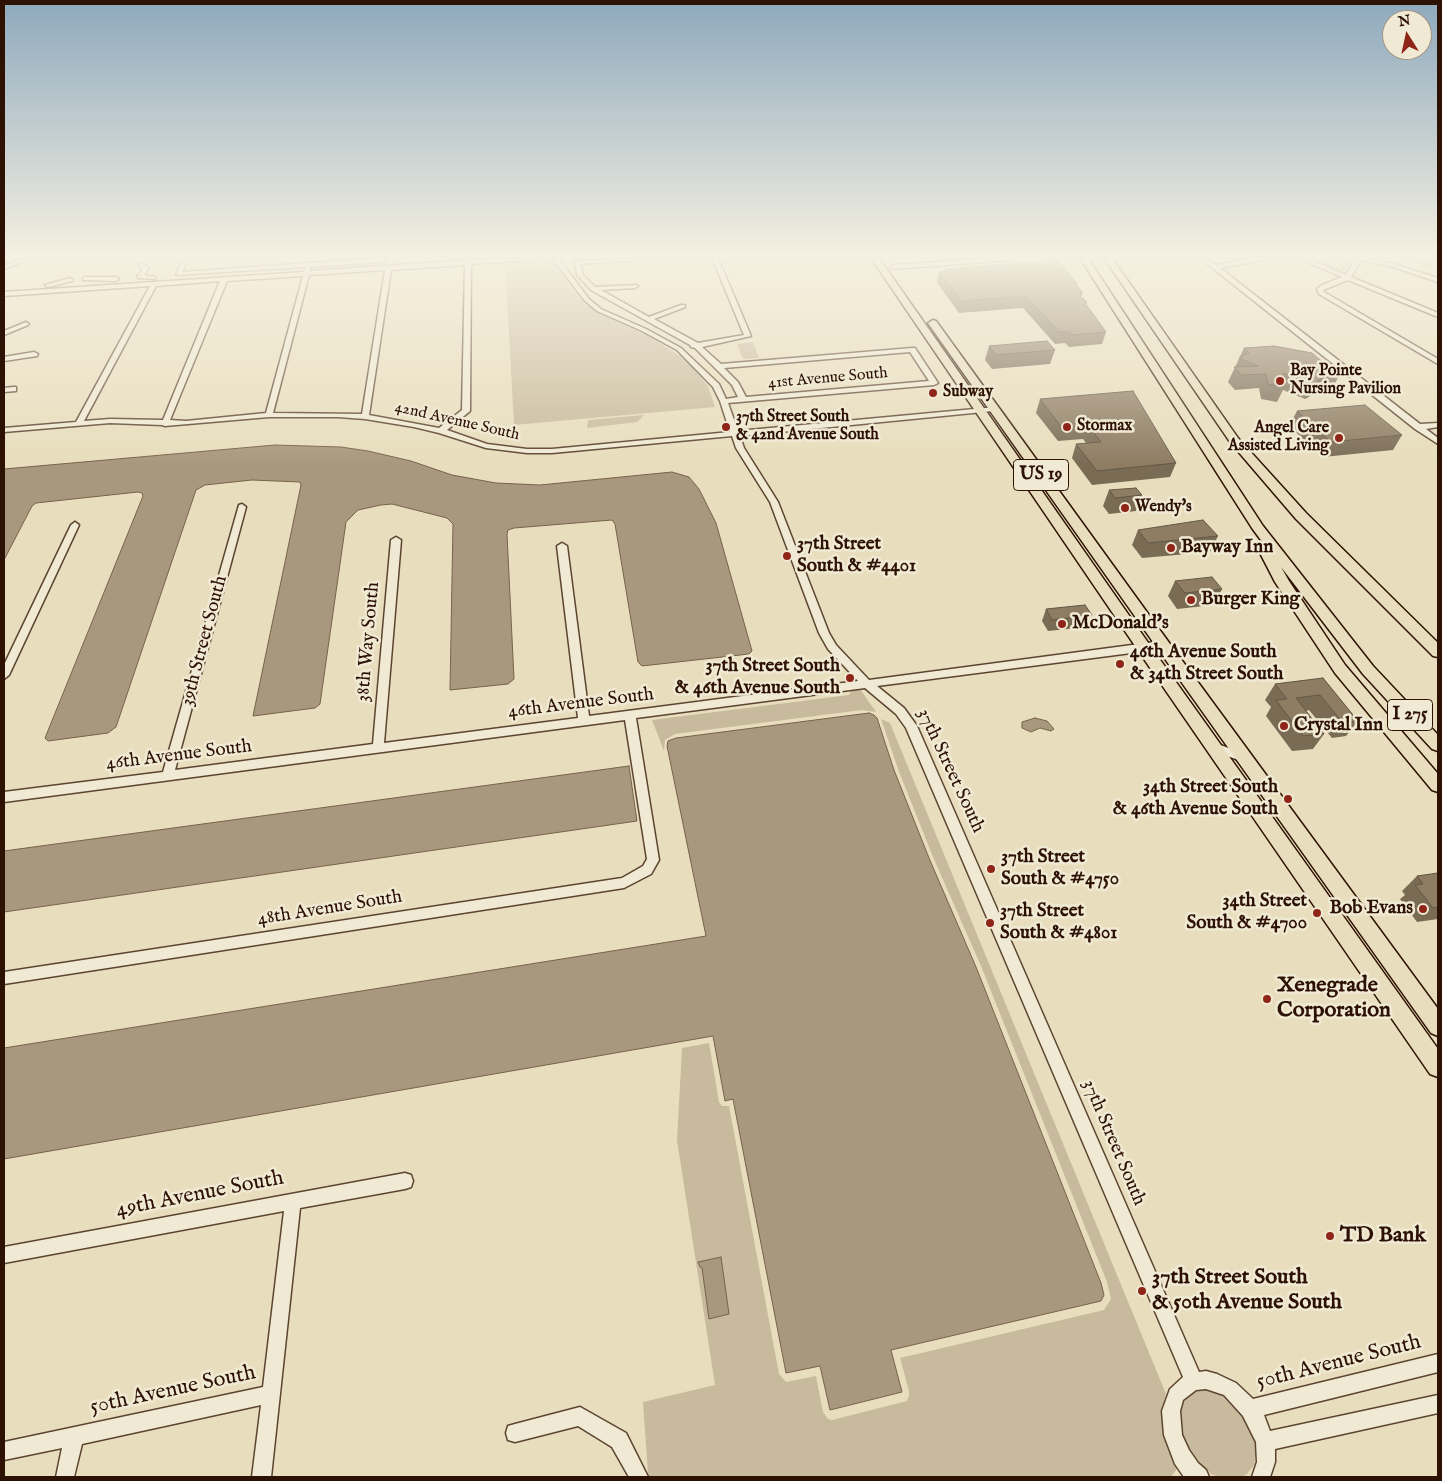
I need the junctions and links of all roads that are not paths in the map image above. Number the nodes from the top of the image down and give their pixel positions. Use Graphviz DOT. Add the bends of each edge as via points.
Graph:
graph roads {
  1 [pos="18,327"];
  2 [pos="131,327"];
  3 [pos="205,327"];
  4 [pos="293,327"];
  5 [pos="379,327"];
  6 [pos="467,327"];
  7 [pos="638,327"];
  8 [pos="664,327"];
  9 [pos="744,327"];
  10 [pos="922,327"];
  11 [pos="936,327"];
  12 [pos="1129,327"];
  13 [pos="1156,327"];
  14 [pos="1291,327"];
  15 [pos="1379,327"];
  16 [pos="4,333"];
  17 [pos="696,345"];
  18 [pos="679,349"];
  19 [pos="34,354"];
  20 [pos="4,359"];
  21 [pos="1438,362"];
  22 [pos="719,366"];
  23 [pos="13,389"];
  24 [pos="4,390"];
  25 [pos="743,399"];
  26 [pos="724,401"];
  27 [pos="993,409"];
  28 [pos="979,410"];
  29 [pos="269,415"];
  30 [pos="365,417"];
  31 [pos="79,423"];
  32 [pos="165,424"];
  33 [pos="1438,425"];
  34 [pos="1418,427"];
  35 [pos="4,430"];
  36 [pos="441,431"];
  37 [pos="735,434"];
  38 [pos="1438,442"];
  39 [pos="1037,494"];
  40 [pos="1239,498"];
  41 [pos="242,508"];
  42 [pos="1066,512"];
  43 [pos="1051,514"];
  44 [pos="75,525"];
  45 [pos="1083,534"];
  46 [pos="396,540"];
  47 [pos="562,546"];
  48 [pos="1362,575"];
  49 [pos="1438,638"];
  50 [pos="1162,646"];
  51 [pos="1144,648"];
  52 [pos="1438,652"];
  53 [pos="4,675"];
  54 [pos="867,684"];
  55 [pos="630,715"];
  56 [pos="584,721"];
  57 [pos="1438,745"];
  58 [pos="1212,746"];
  59 [pos="378,748"];
  60 [pos="1244,758"];
  61 [pos="168,775"];
  62 [pos="1437,784"];
  63 [pos="4,797"];
  64 [pos="4,978"];
  65 [pos="1437,1025"];
  66 [pos="1412,1028"];
  67 [pos="1438,1067"];
  68 [pos="405,1181"];
  69 [pos="293,1201"];
  70 [pos="4,1255"];
  71 [pos="1438,1363"];
  72 [pos="1194,1382"];
  73 [pos="271,1394"];
  74 [pos="1438,1404"];
  75 [pos="1250,1409"];
  76 [pos="515,1433"];
  77 [pos="74,1436"];
  78 [pos="1265,1442"];
  79 [pos="4,1451"];
  80 [pos="1192,1475"];
  81 [pos="66,1477"];
  82 [pos="262,1477"];
  83 [pos="639,1477"];
  84 [pos="1261,1477"];
  1 -- 16 [label="street"];
  2 -- 31 [label="street"];
  3 -- 32 [label="street"];
  4 -- 29 [label="street"];
  5 -- 30 [label="street"];
  6 -- 36 [label="street" via="466,411"];
  7 -- 18 [label="street, 37th Street South"];
  8 -- 17 [label="street"];
  9 -- 17 [label="street" via="748,336"];
  10 -- 28 [label="highway, US 19"];
  11 -- 27 [label="highway, US 19"];
  12 -- 40 [label="highway, I 275"];
  13 -- 48 [label="highway" via="1234,440 1302,516"];
  14 -- 34 [label="street"];
  15 -- 21 [label="street"];
  17 -- 18 [label="street"];
  17 -- 22 [label="street"];
  18 -- 26 [label="street, 37th Street South" via="716,386"];
  19 -- 20 [label="street"];
  22 -- 25 [label="street"];
  22 -- 25 [label="street, 41st Avenue South" via="912,350 934,383"];
  23 -- 24 [label="street"];
  25 -- 26 [label="street, 41st Avenue South"];
  26 -- 37 [label="street, 37th Street South"];
  27 -- 28 [label="street, 42nd Avenue South"];
  27 -- 42 [label="highway, US 19"];
  28 -- 37 [label="street, 42nd Avenue South"];
  28 -- 39 [label="highway, US 19"];
  29 -- 30 [label="street, 42nd Avenue South"];
  29 -- 32 [label="street, 42nd Avenue South"];
  30 -- 36 [label="street, 42nd Avenue South"];
  31 -- 32 [label="street, 42nd Avenue South" via="140,421"];
  31 -- 35 [label="street, 42nd Avenue South"];
  33 -- 34 [label="street"];
  34 -- 38 [label="street"];
  36 -- 37 [label="street, 42nd Avenue South" via="486,446 527,451"];
  37 -- 54 [label="street, 37th Street South" via="747,461 774,502 824,633 832,647"];
  39 -- 42 [label="highway"];
  39 -- 43 [label="highway, US 19"];
  40 -- 57 [label="highway, I 275" via="1368,670"];
  40 -- 62 [label="highway" via="1282,582 1340,669"];
  41 -- 61 [label="street, 39th Street South"];
  42 -- 45 [label="highway, US 19"];
  43 -- 45 [label="highway" via="1062,516"];
  43 -- 51 [label="highway, US 19"];
  44 -- 53 [label="street"];
  45 -- 50 [label="highway, US 19"];
  46 -- 59 [label="street, 38th Way South"];
  47 -- 56 [label="street"];
  48 -- 49 [label="highway" via="1389,594"];
  48 -- 52 [label="highway"];
  50 -- 51 [label="street, 46th Avenue South"];
  50 -- 60 [label="highway, US 19"];
  51 -- 54 [label="street, 46th Avenue South"];
  51 -- 58 [label="highway, US 19"];
  54 -- 55 [label="street, 46th Avenue South"];
  54 -- 72 [label="street, 37th Street South" via="900,712 917,737"];
  55 -- 56 [label="street, 46th Avenue South"];
  55 -- 64 [label="street, 48th Avenue South" via="653,860 647,870 624,883"];
  56 -- 59 [label="street, 46th Avenue South"];
  58 -- 60 [label="street"];
  58 -- 66 [label="highway, US 19"];
  59 -- 61 [label="street, 46th Avenue South"];
  60 -- 65 [label="highway, US 19"];
  61 -- 63 [label="street, 46th Avenue South"];
  65 -- 66 [label="street"];
  66 -- 67 [label="highway, US 19"];
  68 -- 69 [label="street, 49th Avenue South"];
  69 -- 70 [label="street, 49th Avenue South"];
  69 -- 73 [label="street"];
  71 -- 75 [label="street, 50th Avenue South"];
  72 -- 75 [label="street" via="1206,1380 1230,1389"];
  72 -- 80 [label="street" via="1176,1395 1171,1410 1173,1435"];
  73 -- 77 [label="street, 50th Avenue South"];
  73 -- 82 [label="street, 50th Avenue South"];
  74 -- 78 [label="street"];
  75 -- 78 [label="street"];
  76 -- 83 [label="street" via="580,1416 620,1440"];
  77 -- 79 [label="street, 50th Avenue South"];
  77 -- 81 [label="street"];
  78 -- 84 [label="street" via="1266,1462"];
}
